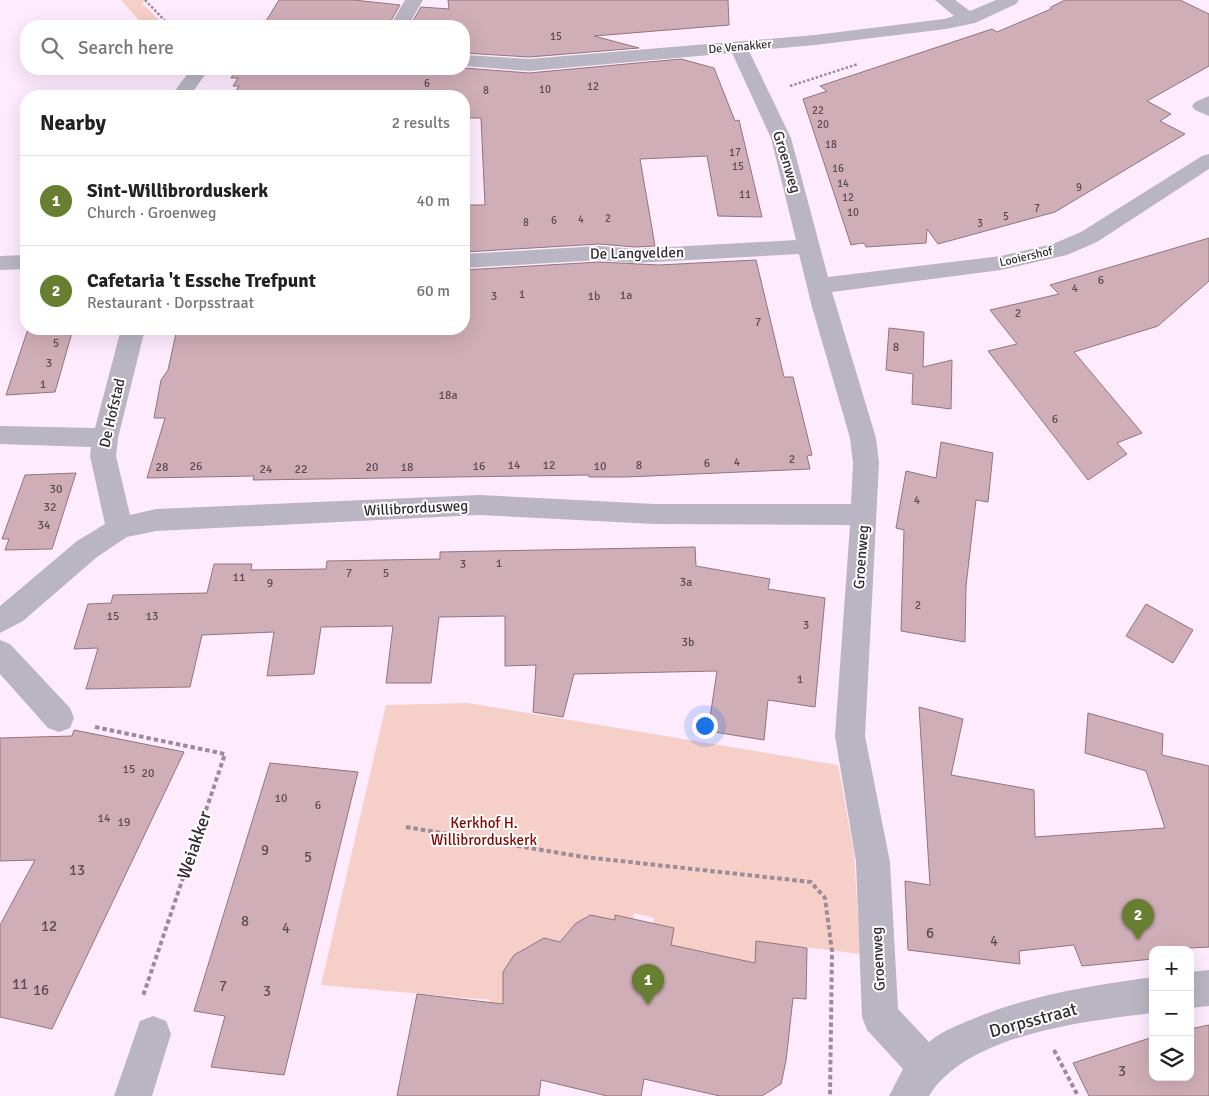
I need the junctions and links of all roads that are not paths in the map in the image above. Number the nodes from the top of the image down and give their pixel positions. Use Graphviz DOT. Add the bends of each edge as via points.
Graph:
graph roads {
  1 [pos="414,0"];
  2 [pos="944,0"];
  3 [pos="1010,0"];
  4 [pos="969,19"];
  5 [pos="402,20"];
  6 [pos="738,46"];
  7 [pos="470,60"];
  8 [pos="196,75"];
  9 [pos="184,90"];
  10 [pos="1209,102"];
  11 [pos="1209,110"];
  12 [pos="1209,160"];
  13 [pos="810,246"];
  14 [pos="470,261"];
  15 [pos="20,262"];
  16 [pos="0,263"];
  17 [pos="819,286"];
  18 [pos="131,335"];
  19 [pos="0,435"];
  20 [pos="105,438"];
  21 [pos="864,515"];
  22 [pos="120,528"];
  23 [pos="0,621"];
  24 [pos="0,653"];
  25 [pos="59,718"];
  26 [pos="1209,988"];
  27 [pos="1194,990"];
  28 [pos="1149,996"];
  29 [pos="153,1034"];
  30 [pos="918,1082"];
  31 [pos="133,1096"];
  1 -- 5 [label="street"];
  2 -- 4 [label="street"];
  3 -- 4 [label="street, De Venakker"];
  4 -- 6 [label="street, De Venakker" via="816,40"];
  6 -- 7 [label="street, De Venakker" via="529,65"];
  6 -- 13 [label="street, Groenweg" via="781,138"];
  8 -- 9 [label="street"];
  10 -- 11 [label="street" via="1202,106"];
  12 -- 17 [label="street, Looiershof" via="1089,237 1059,250 1002,264"];
  13 -- 14 [label="street, De Langvelden"];
  13 -- 17 [label="street, Groenweg"];
  15 -- 16 [label="street"];
  17 -- 21 [label="street, Groenweg" via="863,438 866,463"];
  18 -- 20 [label="street, De Hofstad"];
  19 -- 20 [label="street"];
  20 -- 22 [label="street, De Hofstad" via="103,456"];
  21 -- 22 [label="street, Willibrordusweg" via="655,514 479,505 156,520"];
  21 -- 30 [label="street, Groenweg" via="850,736 874,862 880,1017"];
  22 -- 23 [label="street, Willibrordusweg" via="87,548"];
  24 -- 25 [label="street"];
  26 -- 27 [label="street"];
  28 -- 30 [label="street, Dorpsstraat" via="1113,1000 992,1028 950,1048"];
  29 -- 31 [label="street"];
}
